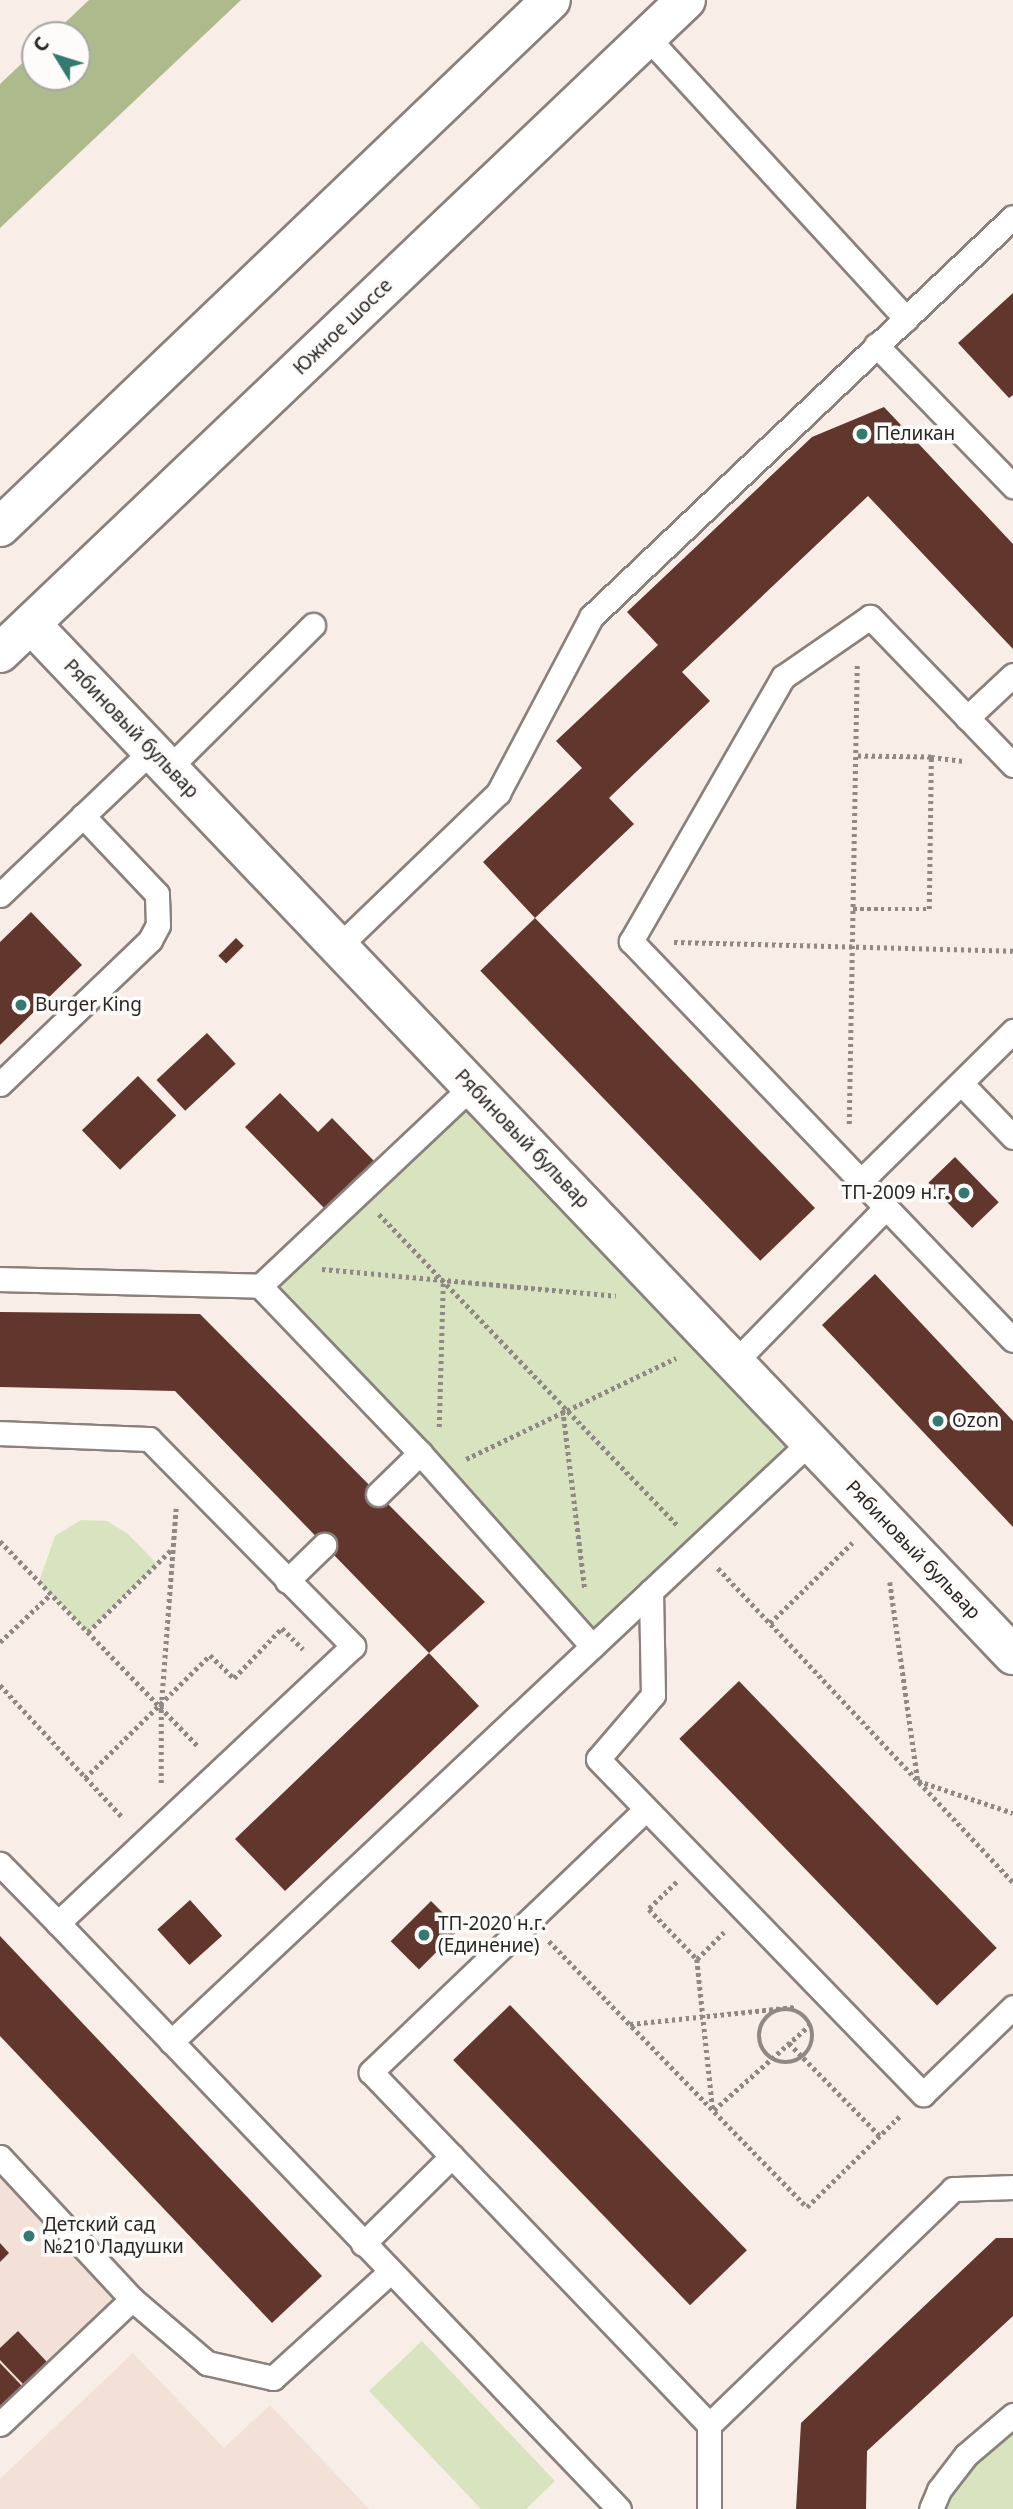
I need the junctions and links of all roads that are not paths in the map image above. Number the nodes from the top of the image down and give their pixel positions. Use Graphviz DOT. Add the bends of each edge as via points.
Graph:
graph roads {
  1 [pos="551,0"];
  2 [pos="686,0"];
  3 [pos="647,37"];
  4 [pos="1013,217"];
  5 [pos="906,319"];
  6 [pos="876,345"];
  7 [pos="1013,486"];
  8 [pos="0,527"];
  9 [pos="31,624"];
  10 [pos="313,625"];
  11 [pos="0,653"];
  12 [pos="1013,676"];
  13 [pos="967,718"];
  14 [pos="160,759"];
  15 [pos="1013,765"];
  16 [pos="83,816"];
  17 [pos="0,895"];
  18 [pos="338,946"];
  19 [pos="1013,1031"];
  20 [pos="961,1083"];
  21 [pos="0,1084"];
  22 [pos="472,1086"];
  23 [pos="1013,1137"];
  24 [pos="855,1175"];
  25 [pos="886,1207"];
  26 [pos="0,1279"];
  27 [pos="260,1286"];
  28 [pos="1013,1340"];
  29 [pos="724,1352"];
  30 [pos="0,1433"];
  31 [pos="810,1441"];
  32 [pos="420,1453"];
  33 [pos="378,1494"];
  34 [pos="324,1545"];
  35 [pos="287,1581"];
  36 [pos="651,1591"];
  37 [pos="592,1646"];
  38 [pos="1013,1655"];
  39 [pos="646,1809"];
  40 [pos="0,1864"];
  41 [pos="58,1923"];
  42 [pos="1013,2007"];
  43 [pos="172,2042"];
  44 [pos="452,2156"];
  45 [pos="0,2157"];
  46 [pos="1013,2187"];
  47 [pos="363,2244"];
  48 [pos="390,2272"];
  49 [pos="132,2299"];
  50 [pos="1013,2415"];
  51 [pos="0,2424"];
  52 [pos="709,2425"];
  53 [pos="619,2509"];
  54 [pos="709,2509"];
  55 [pos="931,2509"];
  1 -- 8 [label="main road"];
  2 -- 3 [label="main road, Южное шоссе"];
  3 -- 5 [label="lane"];
  3 -- 9 [label="main road, Южное шоссе"];
  4 -- 5 [label="lane"];
  5 -- 6 [label="lane"];
  6 -- 7 [label="lane"];
  6 -- 18 [label="lane" via="591,617 498,793"];
  9 -- 11 [label="main road, Южное шоссе"];
  9 -- 14 [label="main road, Рябиновый бульвар"];
  10 -- 14 [label="lane"];
  12 -- 13 [label="lane"];
  13 -- 15 [label="lane"];
  13 -- 24 [label="lane" via="870,617 858,624 783,677 631,941"];
  14 -- 16 [label="lane"];
  14 -- 18 [label="main road, Рябиновый бульвар"];
  16 -- 17 [label="lane"];
  16 -- 21 [label="lane" via="157,894 158,925 150,940"];
  18 -- 22 [label="main road, Рябиновый бульвар"];
  19 -- 20 [label="lane"];
  20 -- 23 [label="lane"];
  20 -- 24 [label="lane"];
  22 -- 27 [label="lane"];
  22 -- 29 [label="main road, Рябиновый бульвар"];
  24 -- 25 [label="lane"];
  25 -- 28 [label="lane"];
  25 -- 29 [label="lane"];
  26 -- 27 [label="lane"];
  27 -- 32 [label="lane"];
  29 -- 31 [label="main road, Рябиновый бульвар"];
  30 -- 35 [label="lane" via="149,1439"];
  31 -- 36 [label="lane"];
  31 -- 38 [label="main road, Рябиновый бульвар"];
  32 -- 33 [label="lane"];
  32 -- 37 [label="lane"];
  34 -- 35 [label="lane"];
  35 -- 41 [label="lane" via="354,1646"];
  36 -- 37 [label="lane"];
  36 -- 39 [label="lane" via="653,1695 598,1759"];
  37 -- 43 [label="lane"];
  39 -- 42 [label="lane" via="923,2094"];
  39 -- 44 [label="lane" via="371,2072"];
  40 -- 41 [label="lane"];
  41 -- 43 [label="lane"];
  43 -- 47 [label="lane"];
  44 -- 47 [label="lane"];
  44 -- 52 [label="lane"];
  45 -- 49 [label="lane"];
  46 -- 52 [label="lane" via="953,2189"];
  47 -- 48 [label="lane"];
  48 -- 49 [label="lane" via="273,2378 207,2363"];
  48 -- 53 [label="lane"];
  49 -- 51 [label="lane"];
  50 -- 55 [label="lane" via="966,2455 939,2490"];
  52 -- 54 [label="lane"];
}
